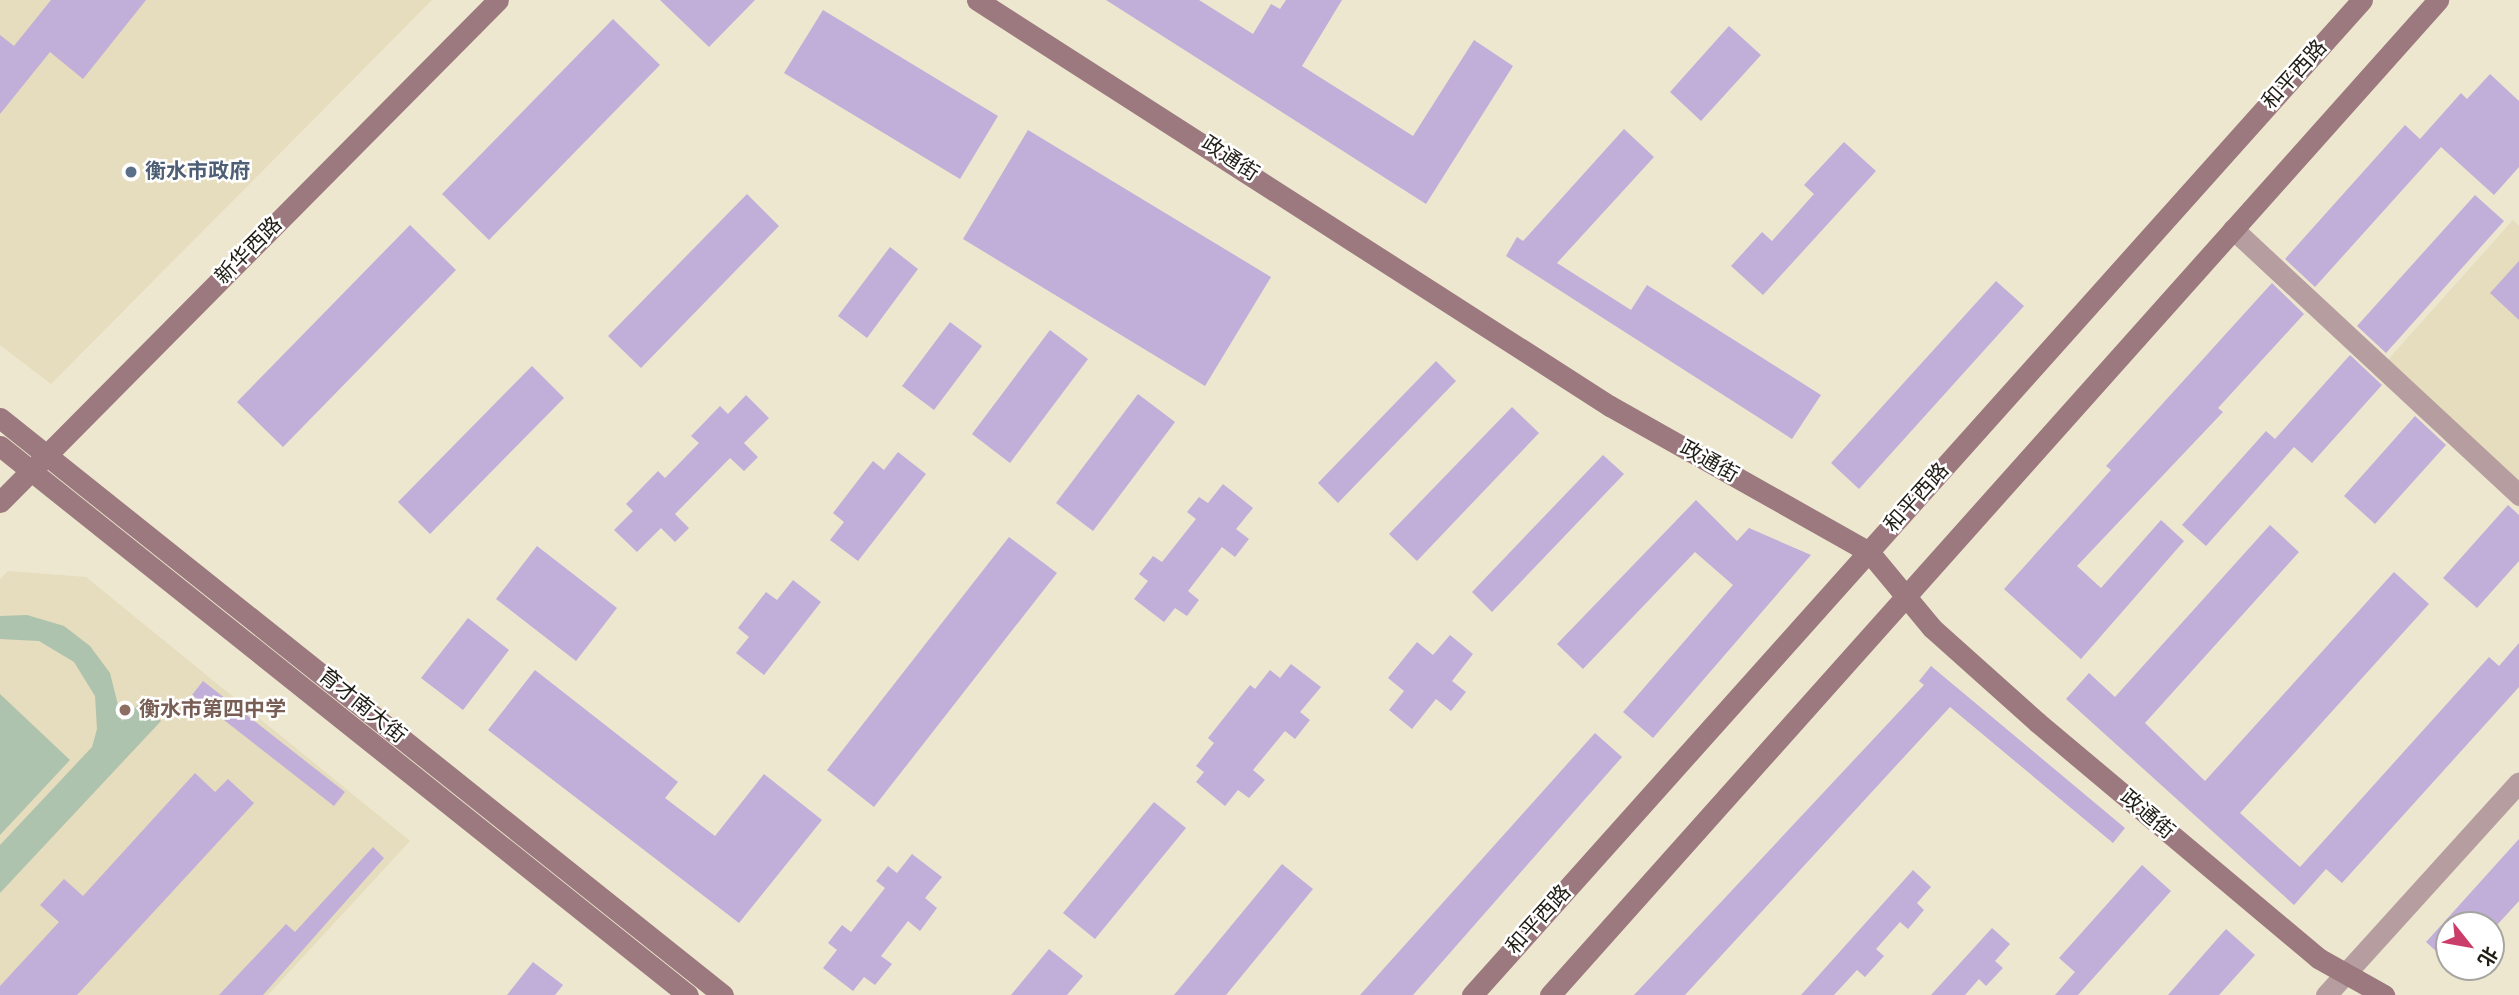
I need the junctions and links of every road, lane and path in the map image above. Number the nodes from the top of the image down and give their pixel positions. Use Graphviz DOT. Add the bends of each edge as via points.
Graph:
graph roads {
  1 [pos="498,0"];
  2 [pos="977,0"];
  3 [pos="2362,0"];
  4 [pos="2438,0"];
  5 [pos="2233,229"];
  6 [pos="0,418"];
  7 [pos="0,446"];
  8 [pos="47,455"];
  9 [pos="31,471"];
  10 [pos="2519,495"];
  11 [pos="0,502"];
  12 [pos="1869,552"];
  13 [pos="1905,596"];
  14 [pos="2519,782"];
  15 [pos="2348,972"];
  16 [pos="688,995"];
  17 [pos="723,995"];
  18 [pos="1472,995"];
  19 [pos="1550,995"];
  20 [pos="2326,995"];
  21 [pos="2384,995"];
  1 -- 8 [label="main road, 新华西路"];
  2 -- 12 [label="main road, 政通街" via="1610,406"];
  3 -- 12 [label="main road, 和平西路"];
  4 -- 5 [label="main road"];
  5 -- 10 [label="street"];
  5 -- 13 [label="main road"];
  6 -- 8 [label="main road, 育才南大街"];
  7 -- 9 [label="main road, 育才南大街"];
  8 -- 9 [label="main road, 新华西路"];
  8 -- 17 [label="main road, 育才南大街"];
  9 -- 11 [label="main road, 新华西路"];
  9 -- 16 [label="main road, 育才南大街"];
  12 -- 13 [label="main road, 政通街"];
  12 -- 18 [label="main road, 和平西路"];
  13 -- 15 [label="main road, 政通街" via="1932,628 2037,722 2318,958"];
  13 -- 19 [label="main road"];
  14 -- 15 [label="street"];
  15 -- 20 [label="street"];
  15 -- 21 [label="main road, 政通街"];
}
